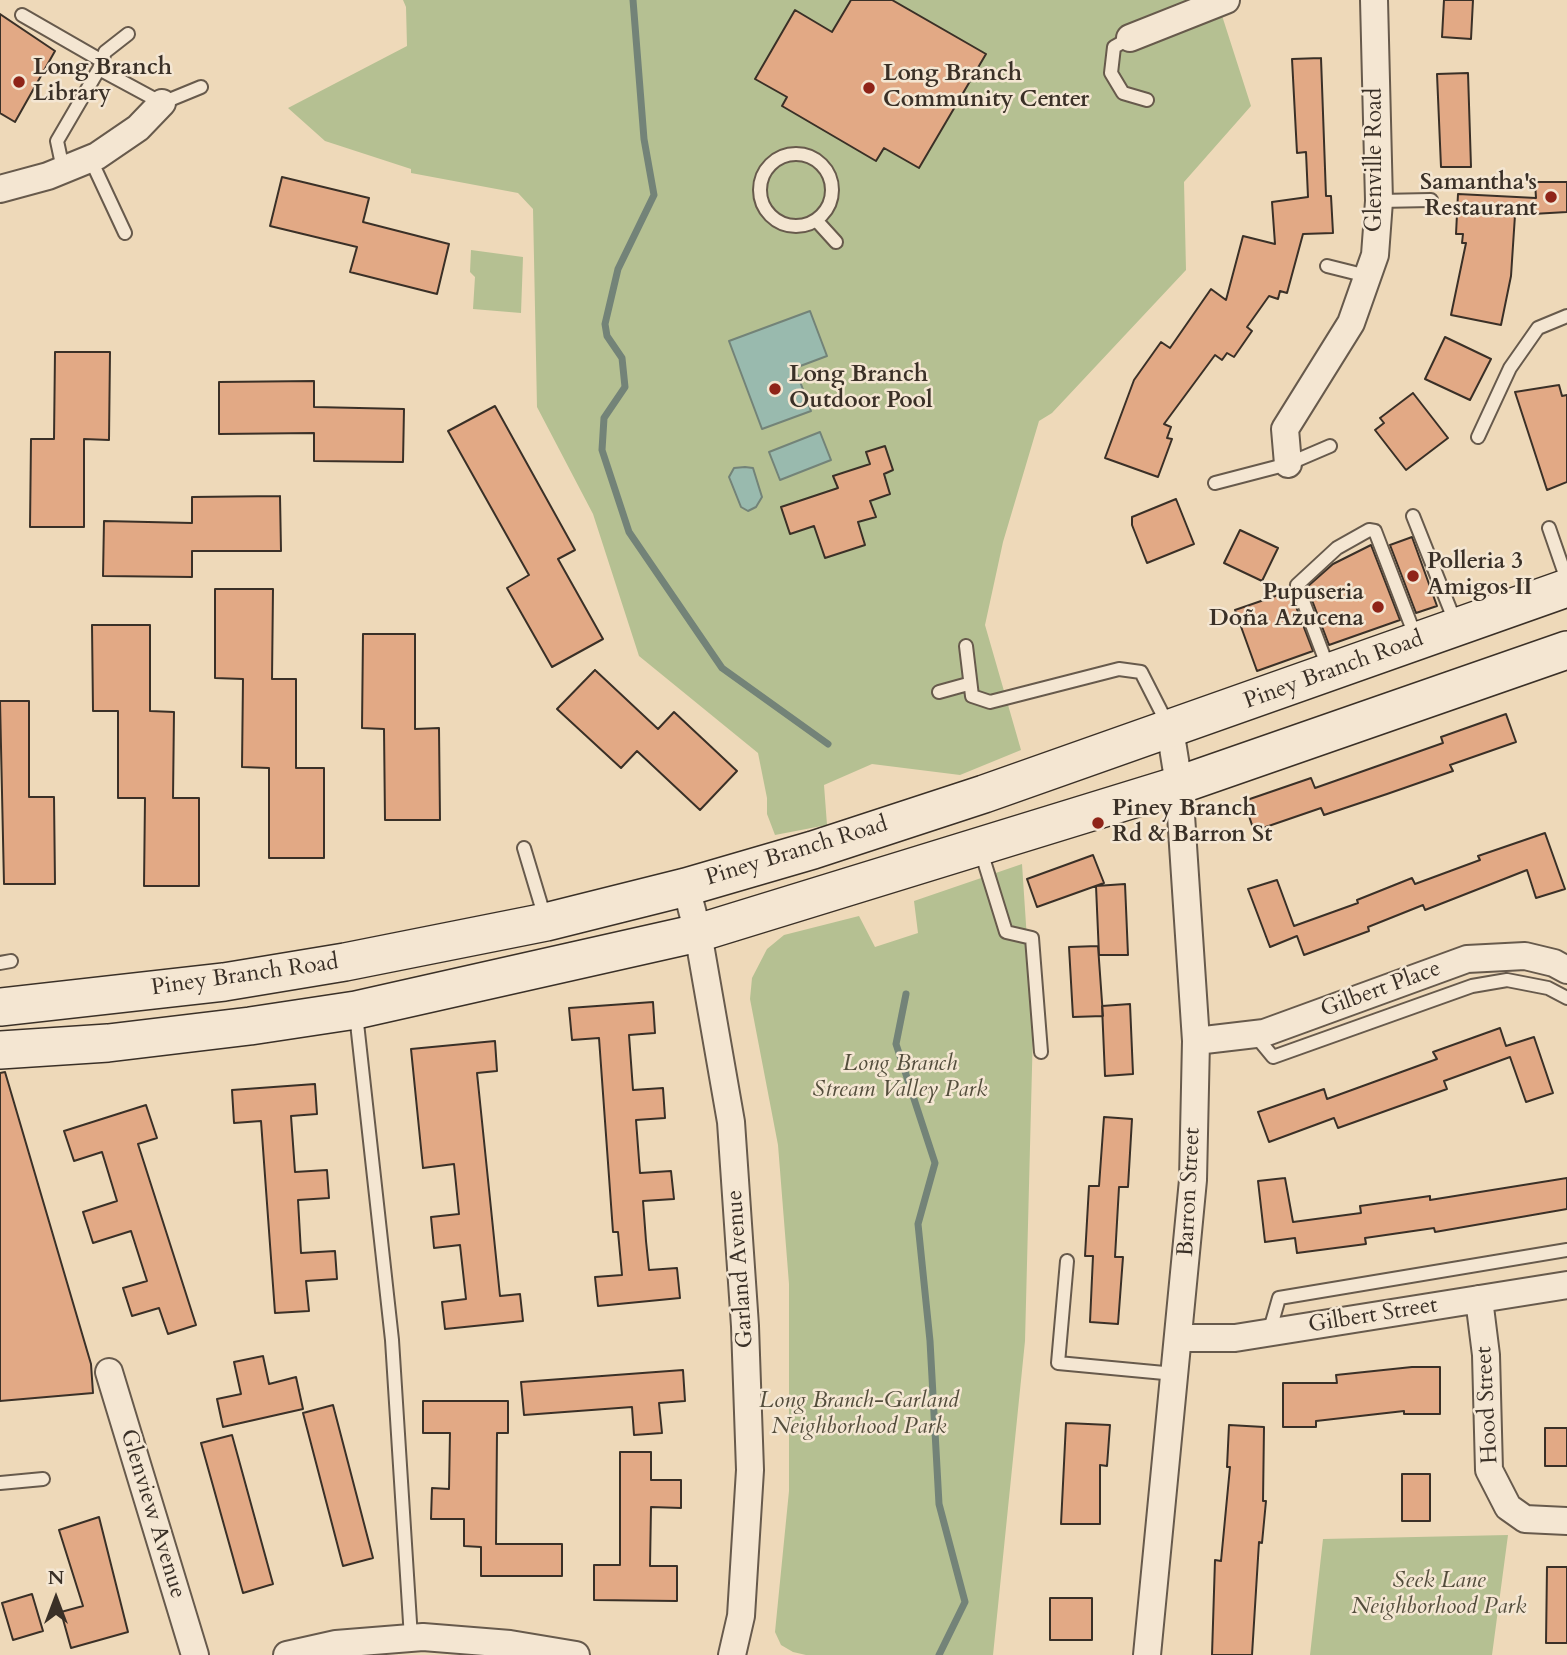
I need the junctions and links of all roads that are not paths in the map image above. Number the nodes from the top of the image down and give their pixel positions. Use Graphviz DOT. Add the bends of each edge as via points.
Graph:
graph roads {
  1 [pos="1226,0"];
  2 [pos="1374,0"];
  3 [pos="22,15"];
  4 [pos="128,34"];
  5 [pos="1130,38"];
  6 [pos="101,65"];
  7 [pos="201,87"];
  8 [pos="1147,100"];
  9 [pos="162,103"];
  10 [pos="90,159"];
  11 [pos="63,169"];
  12 [pos="0,188"];
  13 [pos="1431,200"];
  14 [pos="1379,201"];
  15 [pos="816,220"];
  16 [pos="125,233"];
  17 [pos="836,242"];
  18 [pos="1327,266"];
  19 [pos="1367,276"];
  20 [pos="1567,316"];
  21 [pos="1478,437"];
  22 [pos="1329,446"];
  23 [pos="1288,464"];
  24 [pos="1215,483"];
  25 [pos="1413,516"];
  26 [pos="1549,528"];
  27 [pos="1567,580"];
  28 [pos="1567,588"];
  29 [pos="1457,628"];
  30 [pos="1418,642"];
  31 [pos="966,646"];
  32 [pos="1567,650"];
  33 [pos="1330,673"];
  34 [pos="968,684"];
  35 [pos="939,692"];
  36 [pos="1170,729"];
  37 [pos="1179,785"];
  38 [pos="978,845"];
  39 [pos="524,848"];
  40 [pos="686,887"];
  41 [pos="546,922"];
  42 [pos="698,933"];
  43 [pos="1467,959"];
  44 [pos="1567,970"];
  45 [pos="1472,986"];
  46 [pos="1567,998"];
  47 [pos="0,1007"];
  48 [pos="356,1010"];
  49 [pos="1254,1034"];
  50 [pos="1196,1041"];
  51 [pos="0,1050"];
  52 [pos="1041,1052"];
  53 [pos="1567,1250"];
  54 [pos="1067,1262"];
  55 [pos="1567,1285"];
  56 [pos="1479,1299"];
  57 [pos="1269,1333"];
  58 [pos="1179,1338"];
  59 [pos="109,1372"];
  60 [pos="1175,1374"];
  61 [pos="43,1479"];
  62 [pos="0,1483"];
  63 [pos="1567,1521"];
  64 [pos="411,1638"];
  65 [pos="476,1648"];
  66 [pos="195,1655"];
  67 [pos="287,1655"];
  68 [pos="576,1655"];
  69 [pos="732,1655"];
  70 [pos="1147,1655"];
  1 -- 5 [label="street"];
  2 -- 14 [label="street, Glenville Road"];
  3 -- 6 [label="lane"];
  4 -- 6 [label="lane" via="106,51"];
  5 -- 8 [label="lane" via="1114,47 1111,74 1123,93"];
  6 -- 9 [label="lane"];
  6 -- 11 [label="lane" via="57,141"];
  7 -- 9 [label="lane"];
  9 -- 10 [label="street" via="138,128"];
  10 -- 11 [label="street"];
  10 -- 16 [label="lane"];
  11 -- 12 [label="street"];
  13 -- 14 [label="lane"];
  14 -- 19 [label="street, Glenville Road" via="1375,255"];
  15 -- 15 [label="lane" via="831,201 830,176 823,166 802,154 777,159 763,176 761,198 766,209 783,223 806,225"];
  15 -- 17 [label="lane"];
  18 -- 19 [label="lane"];
  19 -- 23 [label="street, Glenville Road" via="1351,323 1285,429"];
  20 -- 21 [label="lane" via="1538,328 1510,368"];
  22 -- 23 [label="lane"];
  23 -- 24 [label="lane"];
  25 -- 29 [label="lane"];
  26 -- 27 [label="lane"];
  28 -- 29 [label="main road, Piney Branch Road"];
  29 -- 30 [label="main road, Piney Branch Road"];
  30 -- 33 [label="main road, Piney Branch Road"];
  30 -- 33 [label="lane" via="1375,531 1369,530 1336,548 1297,585"];
  31 -- 34 [label="lane"];
  32 -- 37 [label="main road, Piney Branch Road"];
  33 -- 36 [label="main road, Piney Branch Road"];
  34 -- 35 [label="lane"];
  34 -- 36 [label="lane" via="972,696 990,702 1119,669 1141,672"];
  36 -- 37 [label="street, Barron Street"];
  36 -- 40 [label="main road, Piney Branch Road" via="813,850"];
  37 -- 38 [label="main road, Piney Branch Road"];
  37 -- 50 [label="street, Barron Street"];
  38 -- 42 [label="main road, Piney Branch Road"];
  38 -- 52 [label="lane" via="1006,932 1032,938"];
  39 -- 41 [label="lane"];
  40 -- 41 [label="main road, Piney Branch Road"];
  40 -- 42 [label="street, Garland Avenue"];
  41 -- 47 [label="main road, Piney Branch Road" via="224,982"];
  42 -- 48 [label="main road, Piney Branch Road"];
  42 -- 69 [label="street, Garland Avenue" via="731,1122 745,1326 750,1470 741,1616"];
  43 -- 44 [label="street, Gilbert Place" via="1525,956"];
  43 -- 45 [label="lane"];
  43 -- 49 [label="street, Gilbert Place"];
  45 -- 46 [label="lane" via="1507,980 1548,988"];
  45 -- 49 [label="lane" via="1273,1057"];
  48 -- 51 [label="main road, Piney Branch Road" via="108,1043"];
  48 -- 64 [label="lane" via="392,1340"];
  49 -- 50 [label="street, Gilbert Place"];
  50 -- 58 [label="street, Barron Street" via="1193,1180"];
  53 -- 57 [label="lane" via="1279,1298"];
  54 -- 60 [label="lane" via="1058,1363"];
  55 -- 56 [label="street, Gilbert Street"];
  56 -- 57 [label="street, Gilbert Street"];
  56 -- 63 [label="street, Hood Street" via="1486,1355 1489,1470 1508,1507 1525,1519"];
  57 -- 58 [label="street, Gilbert Street"];
  58 -- 60 [label="street, Barron Street"];
  59 -- 66 [label="street, Glenview Avenue"];
  60 -- 70 [label="street, Barron Street"];
  61 -- 62 [label="lane"];
  64 -- 65 [label="street"];
  64 -- 67 [label="street" via="336,1644"];
  65 -- 68 [label="street"];
}
